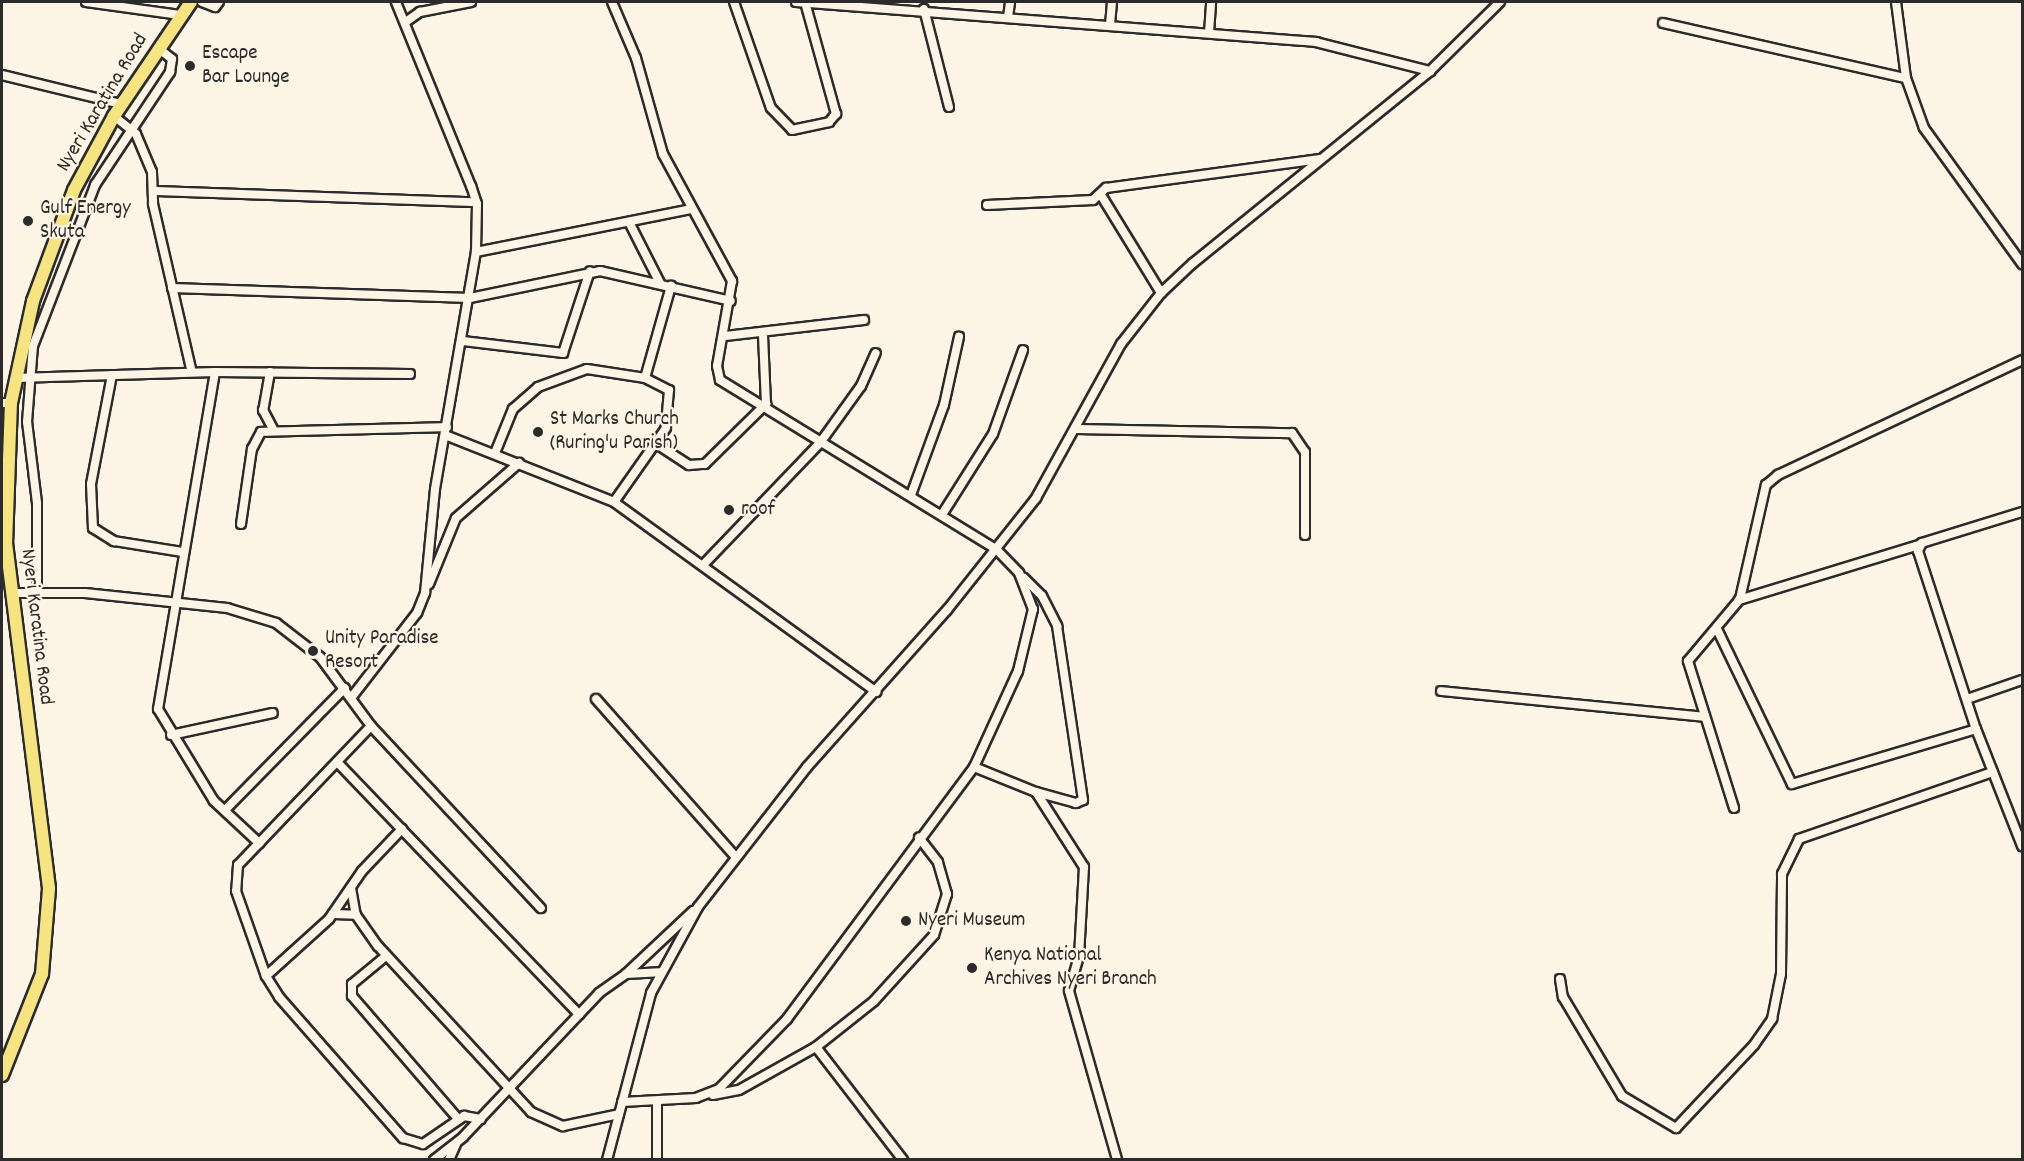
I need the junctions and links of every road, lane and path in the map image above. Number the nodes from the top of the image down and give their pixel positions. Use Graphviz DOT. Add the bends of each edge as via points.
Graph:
graph roads {
  1 [pos="86,2"];
  2 [pos="191,2"];
  3 [pos="202,2"];
  4 [pos="219,2"];
  5 [pos="396,2"];
  6 [pos="471,2"];
  7 [pos="612,2"];
  8 [pos="734,2"];
  9 [pos="796,2"];
  10 [pos="805,2"];
  11 [pos="1010,2"];
  12 [pos="1112,2"];
  13 [pos="1211,2"];
  14 [pos="1500,2"];
  15 [pos="1896,2"];
  16 [pos="870,4"];
  17 [pos="924,9"];
  18 [pos="180,15"];
  19 [pos="1008,17"];
  20 [pos="407,21"];
  21 [pos="1663,23"];
  22 [pos="1110,25"];
  23 [pos="1209,33"];
  24 [pos="158,48"];
  25 [pos="1430,70"];
  26 [pos="2,75"];
  27 [pos="1906,78"];
  28 [pos="121,104"];
  29 [pos="949,107"];
  30 [pos="114,116"];
  31 [pos="129,126"];
  32 [pos="1323,158"];
  33 [pos="153,191"];
  34 [pos="1101,195"];
  35 [pos="475,202"];
  36 [pos="987,205"];
  37 [pos="692,209"];
  38 [pos="629,222"];
  39 [pos="476,252"];
  40 [pos="2022,264"];
  41 [pos="590,271"];
  42 [pos="660,283"];
  43 [pos="671,286"];
  44 [pos="172,288"];
  45 [pos="1161,293"];
  46 [pos="470,298"];
  47 [pos="33,301"];
  48 [pos="731,301"];
  49 [pos="48,305"];
  50 [pos="864,320"];
  51 [pos="725,336"];
  52 [pos="763,336"];
  53 [pos="959,337"];
  54 [pos="463,341"];
  55 [pos="1023,350"];
  56 [pos="876,353"];
  57 [pos="2022,360"];
  58 [pos="190,369"];
  59 [pos="216,372"];
  60 [pos="270,372"];
  61 [pos="410,374"];
  62 [pos="111,375"];
  63 [pos="16,378"];
  64 [pos="30,378"];
  65 [pos="645,378"];
  66 [pos="6,403"];
  67 [pos="762,408"];
  68 [pos="273,429"];
  69 [pos="1077,429"];
  70 [pos="446,431"];
  71 [pos="820,443"];
  72 [pos="658,445"];
  73 [pos="495,453"];
  74 [pos="519,463"];
  75 [pos="911,495"];
  76 [pos="614,502"];
  77 [pos="2022,512"];
  78 [pos="943,513"];
  79 [pos="241,525"];
  80 [pos="1305,535"];
  81 [pos="1919,545"];
  82 [pos="997,550"];
  83 [pos="183,552"];
  84 [pos="703,565"];
  85 [pos="1019,573"];
  86 [pos="719,583"];
  87 [pos="37,591"];
  88 [pos="10,593"];
  89 [pos="424,595"];
  90 [pos="1739,600"];
  91 [pos="174,601"];
  92 [pos="1718,629"];
  93 [pos="2022,680"];
  94 [pos="345,688"];
  95 [pos="1441,691"];
  96 [pos="876,692"];
  97 [pos="351,698"];
  98 [pos="1970,698"];
  99 [pos="596,699"];
  100 [pos="273,712"];
  101 [pos="1705,717"];
  102 [pos="371,726"];
  103 [pos="1976,729"];
  104 [pos="171,735"];
  105 [pos="339,764"];
  106 [pos="974,767"];
  107 [pos="1993,772"];
  108 [pos="1036,792"];
  109 [pos="1734,807"];
  110 [pos="225,810"];
  111 [pos="402,830"];
  112 [pos="918,838"];
  113 [pos="259,843"];
  114 [pos="2022,846"];
  115 [pos="735,856"];
  116 [pos="351,888"];
  117 [pos="698,907"];
  118 [pos="541,908"];
  119 [pos="333,914"];
  120 [pos="356,915"];
  121 [pos="386,956"];
  122 [pos="659,972"];
  123 [pos="626,975"];
  124 [pos="266,976"];
  125 [pos="1560,979"];
  126 [pos="579,1014"];
  127 [pos="816,1047"];
  128 [pos="2,1075"];
  129 [pos="508,1091"];
  130 [pos="696,1098"];
  131 [pos="657,1101"];
  132 [pos="622,1102"];
  133 [pos="619,1114"];
  134 [pos="458,1119"];
  135 [pos="481,1119"];
  136 [pos="458,1141"];
  137 [pos="434,1160"];
  138 [pos="449,1160"];
  139 [pos="607,1160"];
  140 [pos="657,1160"];
  141 [pos="903,1160"];
  142 [pos="1117,1160"];
  1 -- 18 [label="street"];
  2 -- 18 [label="highway, Nyeri Karatina Road"];
  3 -- 4 [label="street" via="215,8"];
  5 -- 20 [label="street"];
  6 -- 20 [label="street" via="420,12"];
  7 -- 37 [label="street" via="636,58 663,153"];
  8 -- 10 [label="street" via="771,108 792,130 829,122 836,114"];
  9 -- 10 [label="street"];
  10 -- 16 [label="street"];
  11 -- 19 [label="street"];
  12 -- 22 [label="street"];
  13 -- 23 [label="street"];
  14 -- 25 [label="street"];
  15 -- 27 [label="street"];
  16 -- 17 [label="street"];
  17 -- 19 [label="street"];
  17 -- 29 [label="street"];
  18 -- 24 [label="highway, Nyeri Karatina Road"];
  19 -- 22 [label="street"];
  20 -- 35 [label="street"];
  21 -- 27 [label="street"];
  22 -- 23 [label="street"];
  23 -- 25 [label="street" via="1316,42"];
  24 -- 28 [label="highway, Nyeri Karatina Road"];
  24 -- 31 [label="street" via="172,59 170,72"];
  25 -- 32 [label="street"];
  26 -- 28 [label="street"];
  27 -- 40 [label="street" via="1924,128"];
  28 -- 30 [label="highway, Nyeri Karatina Road"];
  30 -- 31 [label="street"];
  30 -- 47 [label="highway, Nyeri Karatina Road" via="74,190"];
  31 -- 33 [label="street" via="146,155"];
  31 -- 49 [label="street" via="95,185"];
  32 -- 34 [label="street" via="1106,188"];
  32 -- 45 [label="street"];
  33 -- 35 [label="street"];
  33 -- 44 [label="street"];
  34 -- 36 [label="street" via="1094,200"];
  34 -- 45 [label="street"];
  35 -- 39 [label="street"];
  37 -- 38 [label="street"];
  37 -- 48 [label="street" via="732,281"];
  38 -- 39 [label="street"];
  38 -- 42 [label="street"];
  39 -- 46 [label="street"];
  41 -- 42 [label="street"];
  41 -- 46 [label="street"];
  41 -- 54 [label="street" via="563,353"];
  42 -- 43 [label="street"];
  43 -- 48 [label="street"];
  43 -- 65 [label="street"];
  44 -- 46 [label="street"];
  44 -- 58 [label="street"];
  45 -- 69 [label="street" via="1121,344"];
  46 -- 54 [label="street"];
  47 -- 49 [label="street"];
  47 -- 63 [label="highway, Nyeri Karatina Road"];
  48 -- 51 [label="street"];
  49 -- 64 [label="street" via="33,346"];
  50 -- 52 [label="street"];
  51 -- 52 [label="street"];
  51 -- 67 [label="street" via="717,366 720,380"];
  52 -- 67 [label="street" via="769,397"];
  53 -- 75 [label="street" via="944,405"];
  54 -- 70 [label="street"];
  55 -- 78 [label="street" via="993,435"];
  56 -- 71 [label="street" via="861,386"];
  57 -- 90 [label="street" via="1772,478 1764,489"];
  58 -- 59 [label="street"];
  58 -- 62 [label="street"];
  59 -- 60 [label="street"];
  59 -- 83 [label="street"];
  60 -- 61 [label="street"];
  60 -- 68 [label="street" via="263,410"];
  62 -- 64 [label="street"];
  62 -- 83 [label="street" via="90,492 93,528 114,541"];
  63 -- 64 [label="street"];
  63 -- 66 [label="highway, Nyeri Karatina Road"];
  64 -- 87 [label="street" via="27,422 37,503"];
  65 -- 72 [label="street" via="665,386 672,398"];
  65 -- 73 [label="street" via="587,369 538,387 513,409"];
  66 -- 88 [label="highway, Nyeri Karatina Road" via="4,516"];
  67 -- 71 [label="street"];
  67 -- 72 [label="street" via="705,464 689,465"];
  68 -- 70 [label="street"];
  68 -- 79 [label="street" via="258,434 252,449"];
  69 -- 80 [label="street" via="1292,432 1305,452"];
  69 -- 82 [label="street" via="1036,498"];
  70 -- 73 [label="street"];
  70 -- 89 [label="street"];
  71 -- 75 [label="street"];
  71 -- 84 [label="street"];
  72 -- 76 [label="street"];
  73 -- 74 [label="street"];
  74 -- 76 [label="street"];
  74 -- 89 [label="street" via="456,518"];
  75 -- 78 [label="street"];
  76 -- 84 [label="street"];
  77 -- 81 [label="street"];
  78 -- 82 [label="street"];
  81 -- 90 [label="street"];
  81 -- 98 [label="street"];
  82 -- 85 [label="street"];
  82 -- 96 [label="street"];
  83 -- 91 [label="street"];
  84 -- 96 [label="street"];
  85 -- 106 [label="street" via="1033,609 1032,626 1018,671"];
  85 -- 108 [label="street" via="1042,596 1056,626 1083,800"];
  86 -- 96 [label="street"];
  87 -- 88 [label="street"];
  87 -- 91 [label="street"];
  88 -- 128 [label="highway, Nyeri Karatina Road" via="49,898 42,974"];
  89 -- 97 [label="street"];
  90 -- 92 [label="street"];
  91 -- 94 [label="street" via="254,614 276,623 320,657"];
  91 -- 104 [label="street" via="158,709"];
  92 -- 101 [label="street" via="1688,661"];
  92 -- 103 [label="street" via="1792,784"];
  93 -- 98 [label="street"];
  94 -- 97 [label="street"];
  94 -- 110 [label="street"];
  95 -- 101 [label="street"];
  96 -- 115 [label="street"];
  97 -- 102 [label="street"];
  98 -- 103 [label="street"];
  99 -- 115 [label="street"];
  100 -- 104 [label="street"];
  101 -- 109 [label="street"];
  102 -- 105 [label="street"];
  102 -- 118 [label="street"];
  103 -- 107 [label="street"];
  104 -- 110 [label="street"];
  105 -- 111 [label="street"];
  105 -- 113 [label="street"];
  106 -- 108 [label="street"];
  106 -- 112 [label="street"];
  107 -- 114 [label="street"];
  107 -- 125 [label="street" via="1799,839 1782,874 1781,974 1772,1019 1754,1045 1676,1128 1622,1096 1563,997"];
  108 -- 142 [label="street" via="1084,867 1079,956 1070,991"];
  110 -- 113 [label="street"];
  111 -- 116 [label="street"];
  111 -- 126 [label="street"];
  112 -- 127 [label="street" via="938,862 946,886 945,913 934,935 874,1001"];
  112 -- 130 [label="street" via="787,1019 736,1074"];
  113 -- 124 [label="street" via="238,865 233,883"];
  115 -- 117 [label="street"];
  116 -- 119 [label="street"];
  116 -- 120 [label="street"];
  117 -- 122 [label="street"];
  117 -- 123 [label="street"];
  119 -- 120 [label="street"];
  119 -- 124 [label="street"];
  120 -- 121 [label="street"];
  121 -- 129 [label="street"];
  121 -- 134 [label="street" via="352,984 352,996"];
  122 -- 123 [label="street"];
  122 -- 132 [label="street"];
  123 -- 126 [label="street"];
  124 -- 134 [label="street" via="315,1044 408,1142 429,1141"];
  126 -- 129 [label="street"];
  127 -- 130 [label="street" via="739,1090"];
  127 -- 141 [label="street" via="849,1082"];
  129 -- 133 [label="street" via="555,1125 577,1126"];
  129 -- 135 [label="street"];
  130 -- 131 [label="street"];
  131 -- 132 [label="street"];
  131 -- 140 [label="street"];
  132 -- 133 [label="street"];
  133 -- 139 [label="street"];
  134 -- 135 [label="street" via="468,1114"];
  135 -- 136 [label="street"];
  136 -- 137 [label="street"];
  136 -- 138 [label="street"];
}
